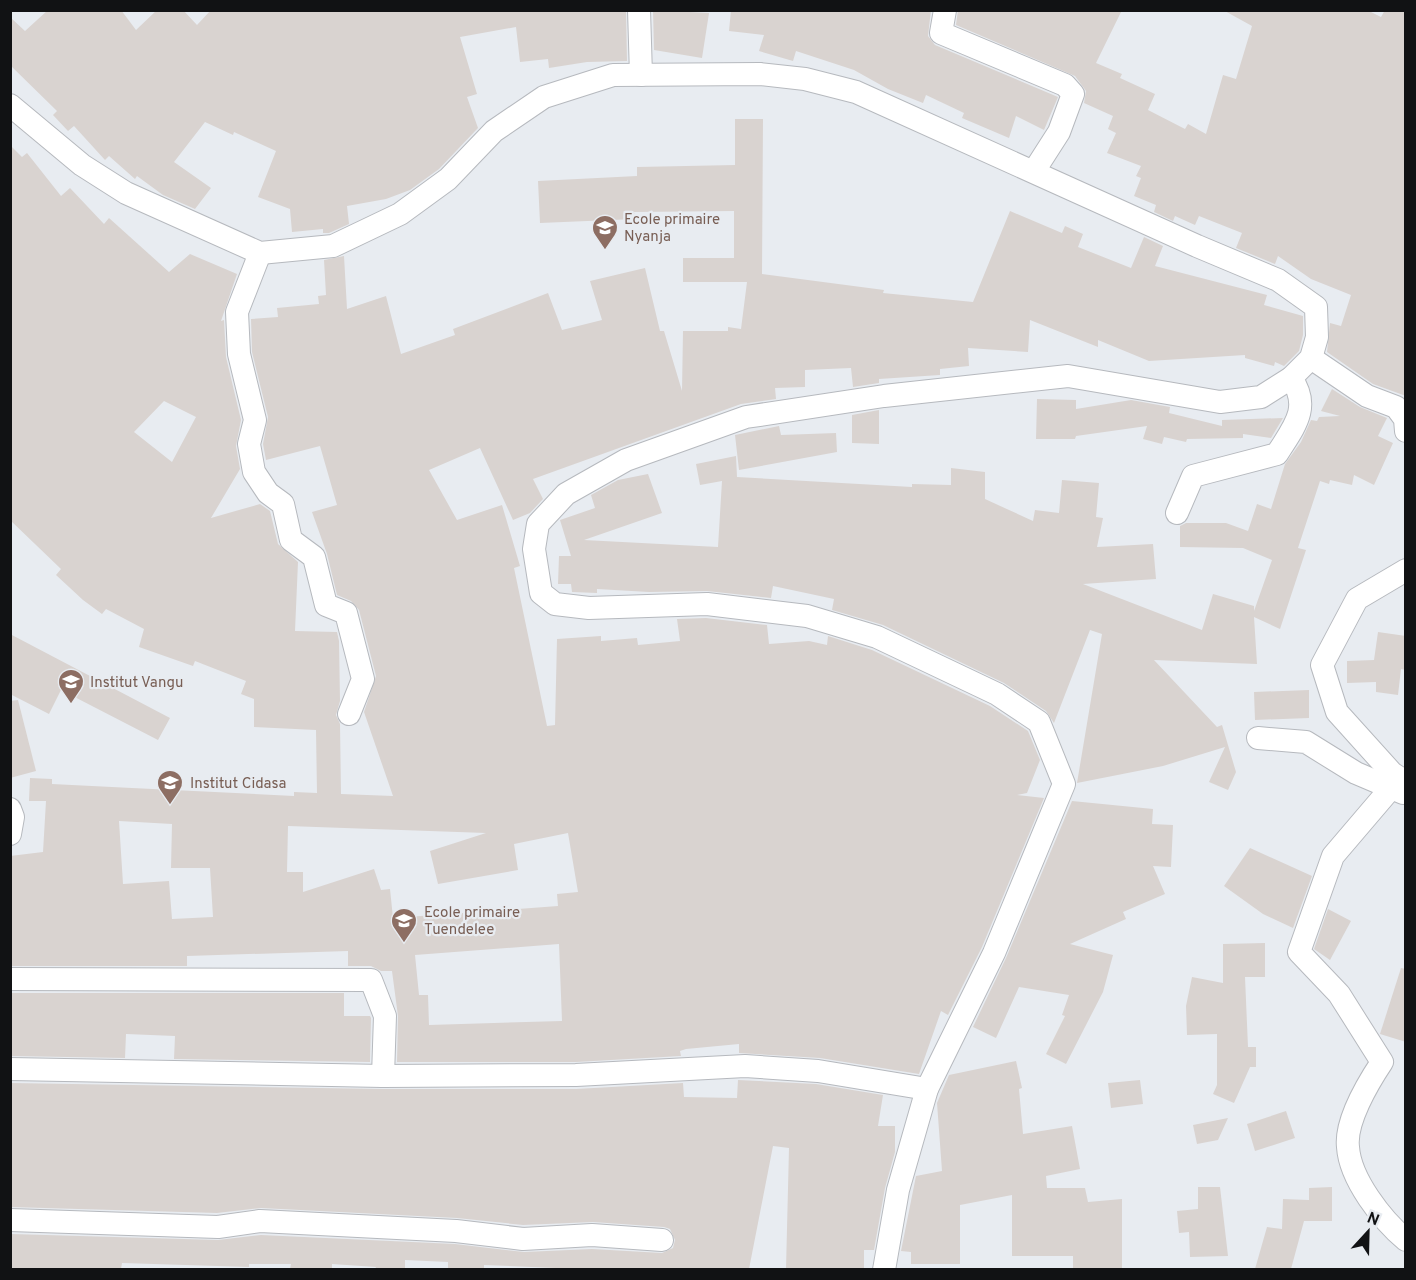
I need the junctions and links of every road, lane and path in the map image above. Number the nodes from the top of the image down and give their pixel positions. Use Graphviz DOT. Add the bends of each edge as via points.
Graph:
graph roads {
  1 [pos="639,10"];
  2 [pos="945,10"];
  3 [pos="641,75"];
  4 [pos="10,105"];
  5 [pos="1034,171"];
  6 [pos="260,253"];
  7 [pos="1311,358"];
  8 [pos="1291,378"];
  9 [pos="1406,431"];
  10 [pos="1177,513"];
  11 [pos="1406,570"];
  12 [pos="349,714"];
  13 [pos="1258,738"];
  14 [pos="1401,788"];
  15 [pos="10,809"];
  16 [pos="10,834"];
  17 [pos="10,979"];
  18 [pos="10,1069"];
  19 [pos="383,1076"];
  20 [pos="927,1089"];
  21 [pos="10,1220"];
  22 [pos="662,1240"];
  23 [pos="1406,1240"];
  24 [pos="884,1269"];
  1 -- 3 [label="street"];
  2 -- 5 [label="street" via="941,33 1065,85 1073,94 1059,132"];
  3 -- 5 [label="street" via="760,74 856,92"];
  3 -- 6 [label="street" via="613,75 544,97 494,130 448,179 400,214 333,246"];
  4 -- 6 [label="street" via="81,165 126,193"];
  5 -- 7 [label="street" via="1278,280 1316,308 1317,337"];
  6 -- 12 [label="street" via="237,312 238,354 255,420 249,444 254,472 268,493 283,504 291,540 314,557 326,605 346,613 363,680"];
  7 -- 8 [label="street"];
  7 -- 9 [label="street" via="1367,396 1396,407 1405,419"];
  8 -- 10 [label="street" via="1298,388 1301,414 1277,454 1193,476"];
  8 -- 20 [label="street" via="1261,397 1220,402 1068,376 884,396 746,417 626,460 566,494 538,524 534,549 541,593 555,604 589,608 707,604 807,616 877,637 997,694 1039,722 1064,784 994,953"];
  11 -- 14 [label="street" via="1357,599 1322,665 1337,712"];
  13 -- 14 [label="street" via="1306,742 1356,773"];
  14 -- 23 [label="street" via="1333,856 1299,952 1339,994 1382,1062 1356,1110 1347,1147 1362,1189"];
  15 -- 16 [label="street"];
  17 -- 19 [label="street" via="371,980 385,1016"];
  18 -- 19 [label="street"];
  19 -- 20 [label="street" via="576,1075 745,1066 818,1071"];
  20 -- 24 [label="street" via="898,1190"];
  21 -- 22 [label="street" via="218,1227 260,1221 456,1231 523,1239 592,1235"];
}
